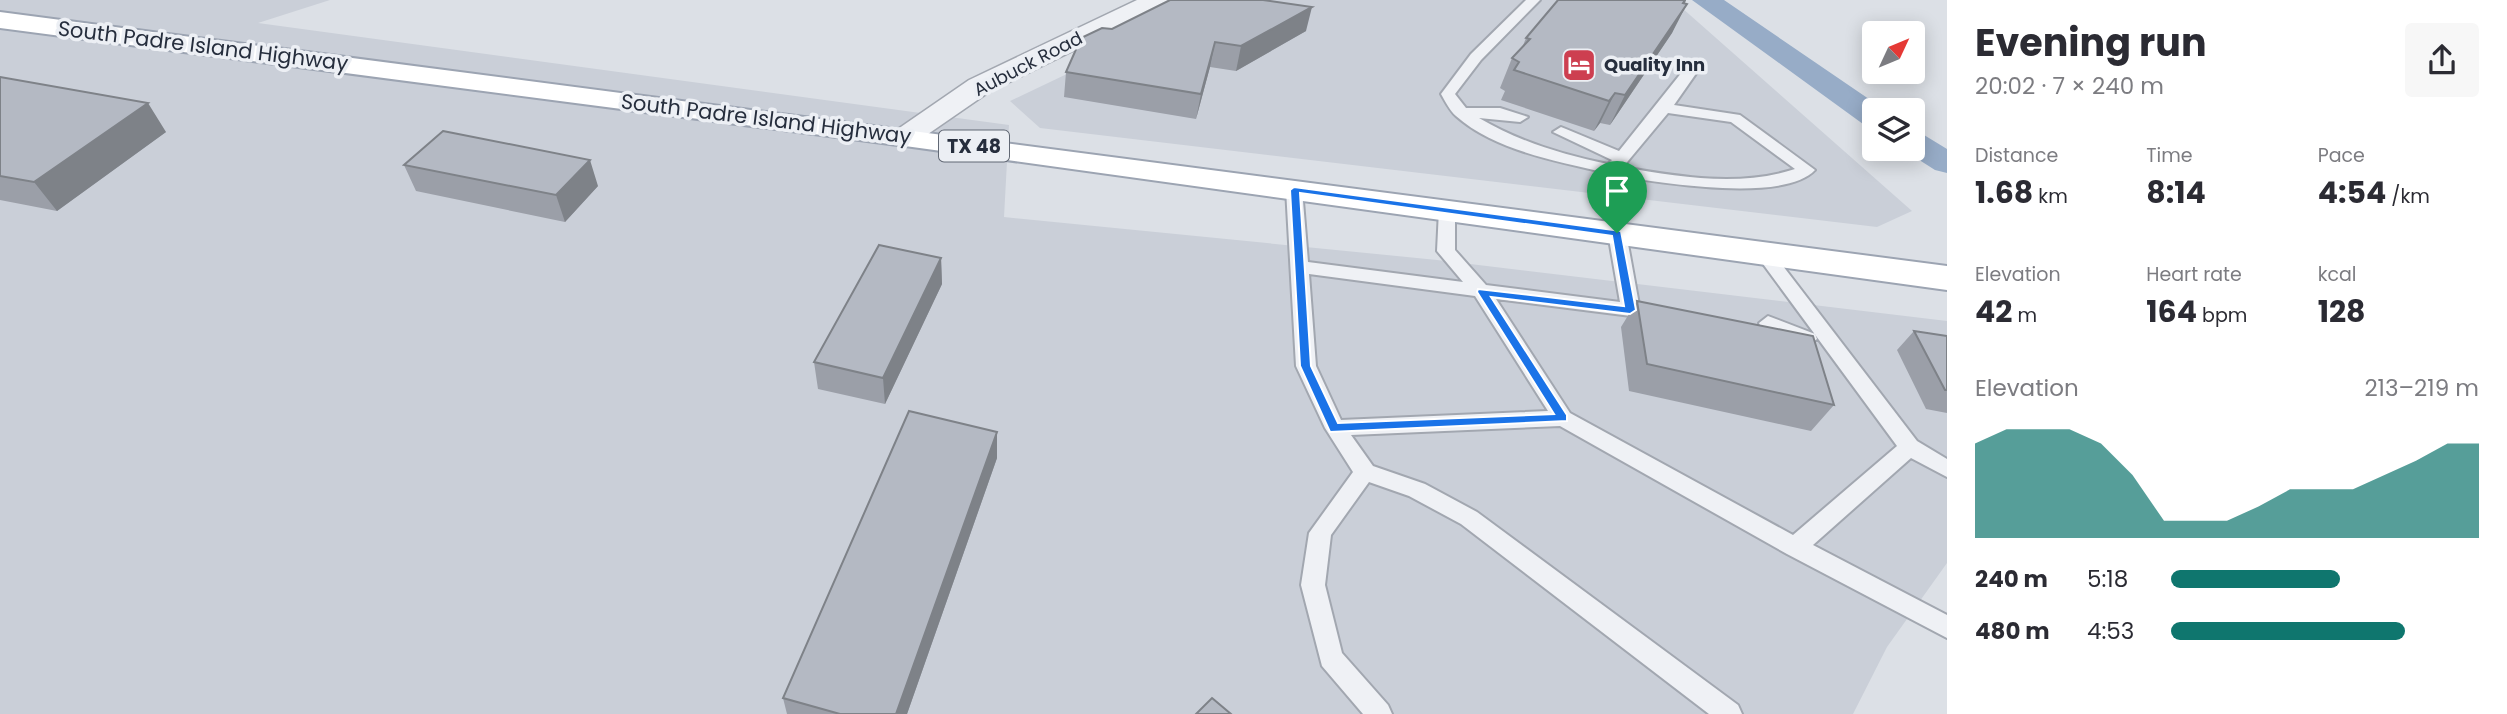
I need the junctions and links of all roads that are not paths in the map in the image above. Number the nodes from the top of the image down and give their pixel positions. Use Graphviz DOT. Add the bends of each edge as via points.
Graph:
graph roads {
  1 [pos="1157,0"];
  2 [pos="1533,0"];
  3 [pos="0,20"];
  4 [pos="1695,65"];
  5 [pos="1664,108"];
  6 [pos="1461,113"];
  7 [pos="1520,117"];
  8 [pos="1561,132"];
  9 [pos="905,137"];
  10 [pos="1622,158"];
  11 [pos="1611,171"];
  12 [pos="1294,190"];
  13 [pos="1447,210"];
  14 [pos="1617,233"];
  15 [pos="1764,253"];
  16 [pos="1299,267"];
  17 [pos="1947,278"];
  18 [pos="1482,292"];
  19 [pos="1630,310"];
  20 [pos="1654,315"];
  21 [pos="1768,323"];
  22 [pos="1802,338"];
  23 [pos="1782,344"];
  24 [pos="1833,344"];
  25 [pos="1563,418"];
  26 [pos="1335,428"];
  27 [pos="1910,447"];
  28 [pos="1947,469"];
  29 [pos="1365,472"];
  30 [pos="1795,547"];
  31 [pos="1947,626"];
  32 [pos="1379,714"];
  33 [pos="1729,714"];
  1 -- 9 [label="street, Aubuck Road" via="979,86"];
  2 -- 6 [label="lane" via="1476,57 1448,94"];
  3 -- 9 [label="main road, South Padre Island Highway / TX 48"];
  4 -- 5 [label="lane"];
  5 -- 10 [label="lane"];
  5 -- 11 [label="lane" via="1735,118 1807,170 1759,184"];
  6 -- 7 [label="lane"];
  6 -- 11 [label="lane" via="1486,130"];
  8 -- 10 [label="lane"];
  9 -- 12 [label="main road, South Padre Island Highway / TX 48"];
  10 -- 11 [label="lane"];
  11 -- 14 [label="lane"];
  12 -- 13 [label="main road, South Padre Island Highway / TX 48"];
  12 -- 16 [label="lane"];
  13 -- 14 [label="main road, South Padre Island Highway / TX 48"];
  13 -- 18 [label="lane" via="1446,251"];
  14 -- 15 [label="main road, South Padre Island Highway / TX 48"];
  14 -- 19 [label="lane"];
  15 -- 17 [label="main road, South Padre Island Highway / TX 48"];
  15 -- 24 [label="lane"];
  16 -- 18 [label="lane"];
  16 -- 26 [label="lane" via="1306,366"];
  18 -- 19 [label="lane"];
  18 -- 25 [label="lane"];
  19 -- 20 [label="lane"];
  21 -- 22 [label="lane"];
  22 -- 23 [label="lane"];
  22 -- 24 [label="lane"];
  24 -- 27 [label="lane"];
  25 -- 26 [label="lane"];
  25 -- 30 [label="lane"];
  26 -- 29 [label="lane"];
  27 -- 28 [label="lane"];
  27 -- 30 [label="lane"];
  29 -- 32 [label="lane" via="1320,533 1313,585 1331,657"];
  29 -- 33 [label="lane" via="1417,490 1469,518"];
  30 -- 31 [label="lane"];
}
